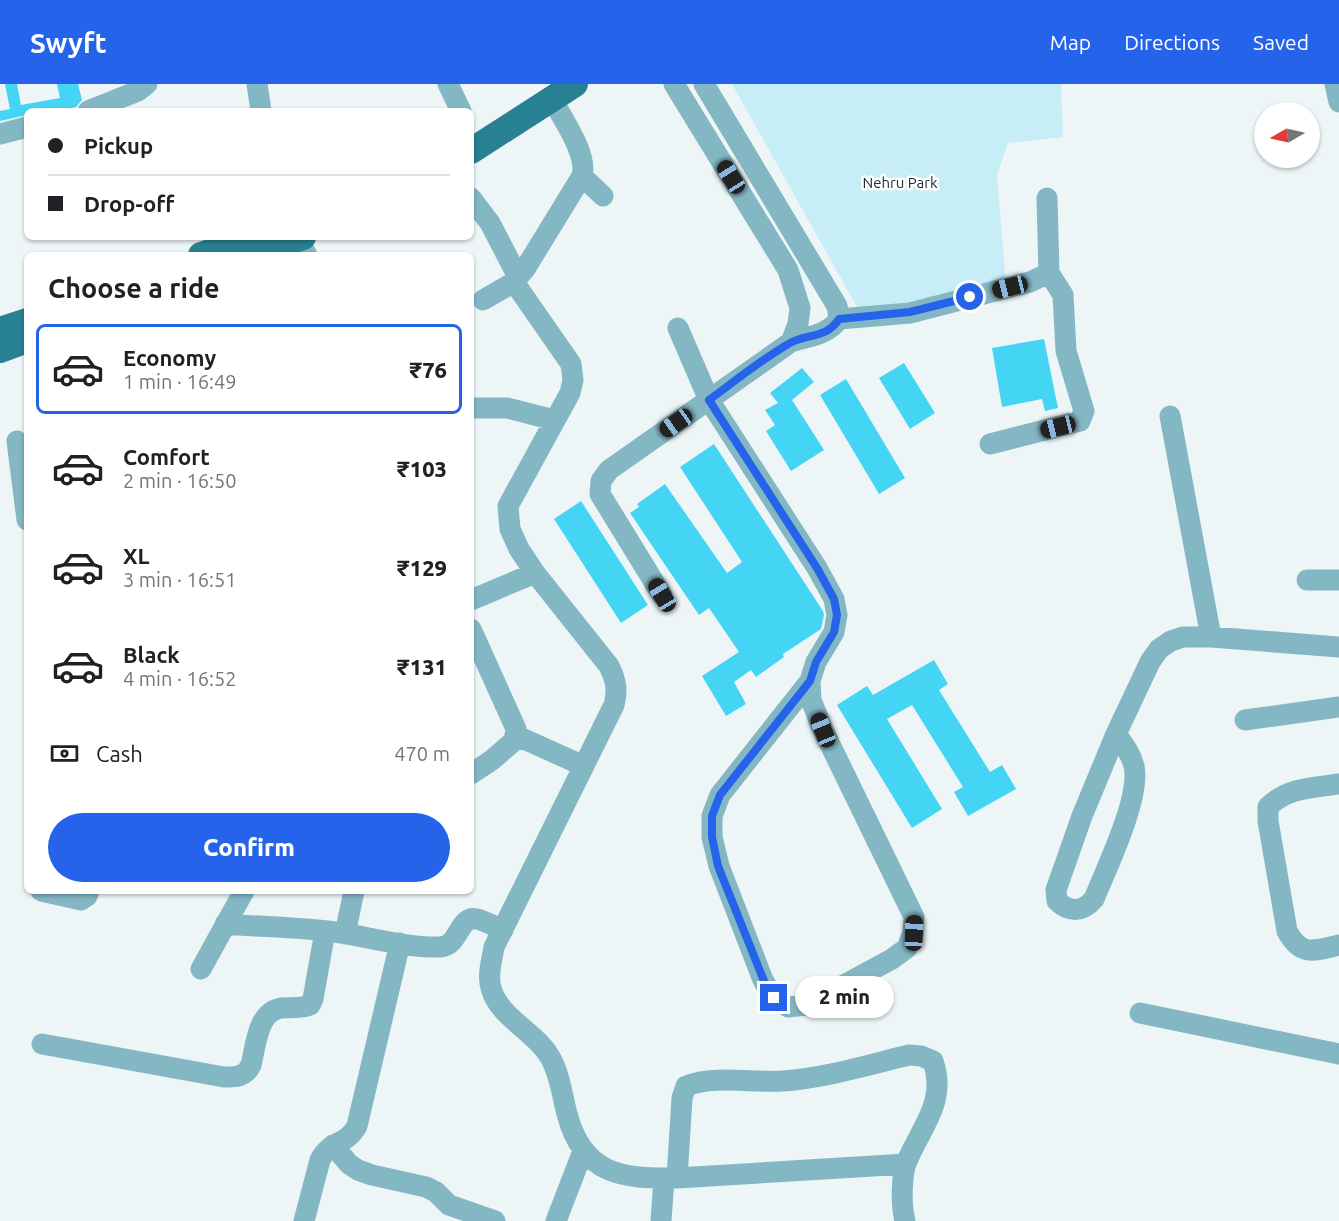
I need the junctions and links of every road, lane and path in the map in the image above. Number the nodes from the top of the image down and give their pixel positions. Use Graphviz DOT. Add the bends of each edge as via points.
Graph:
graph roads {
  1 [pos="147,84"];
  2 [pos="257,84"];
  3 [pos="448,84"];
  4 [pos="575,84"];
  5 [pos="674,84"];
  6 [pos="704,84"];
  7 [pos="1335,84"];
  8 [pos="548,91"];
  9 [pos="1339,102"];
  10 [pos="96,108"];
  11 [pos="261,108"];
  12 [pos="460,108"];
  13 [pos="24,128"];
  14 [pos="474,128"];
  15 [pos="0,134"];
  16 [pos="474,149"];
  17 [pos="582,176"];
  18 [pos="603,196"];
  19 [pos="1047,198"];
  20 [pos="474,202"];
  21 [pos="244,240"];
  22 [pos="301,246"];
  23 [pos="210,252"];
  24 [pos="270,252"];
  25 [pos="1049,273"];
  26 [pos="516,279"];
  27 [pos="483,300"];
  28 [pos="839,319"];
  29 [pos="24,322"];
  30 [pos="678,328"];
  31 [pos="0,330"];
  32 [pos="24,341"];
  33 [pos="791,342"];
  34 [pos="0,350"];
  35 [pos="709,400"];
  36 [pos="474,408"];
  37 [pos="1170,416"];
  38 [pos="555,420"];
  39 [pos="14,442"];
  40 [pos="990,444"];
  41 [pos="24,502"];
  42 [pos="535,573"];
  43 [pos="1307,580"];
  44 [pos="1339,580"];
  45 [pos="662,595"];
  46 [pos="474,599"];
  47 [pos="474,636"];
  48 [pos="1211,637"];
  49 [pos="1339,648"];
  50 [pos="810,681"];
  51 [pos="1339,707"];
  52 [pos="1245,720"];
  53 [pos="1116,734"];
  54 [pos="515,735"];
  55 [pos="584,766"];
  56 [pos="474,772"];
  57 [pos="1339,784"];
  58 [pos="54,894"];
  59 [pos="88,894"];
  60 [pos="242,894"];
  61 [pos="353,894"];
  62 [pos="225,924"];
  63 [pos="503,930"];
  64 [pos="335,932"];
  65 [pos="400,943"];
  66 [pos="1339,945"];
  67 [pos="201,969"];
  68 [pos="1140,1013"];
  69 [pos="42,1044"];
  70 [pos="1339,1054"];
  71 [pos="333,1145"];
  72 [pos="583,1151"];
  73 [pos="906,1164"];
  74 [pos="671,1178"];
  75 [pos="483,1219"];
  76 [pos="304,1221"];
  77 [pos="556,1221"];
  78 [pos="661,1221"];
  79 [pos="905,1221"];
  1 -- 10 [label="street"];
  2 -- 11 [label="street"];
  3 -- 12 [label="street"];
  4 -- 8 [label="main road"];
  5 -- 33 [label="street" via="788,270 800,308"];
  6 -- 28 [label="street" via="837,306"];
  7 -- 9 [label="street"];
  8 -- 14 [label="main road"];
  8 -- 16 [label="main road"];
  8 -- 17 [label="street" via="581,156"];
  13 -- 15 [label="street"];
  17 -- 18 [label="street"];
  17 -- 26 [label="street"];
  19 -- 25 [label="street"];
  20 -- 26 [label="street"];
  21 -- 23 [label="main road"];
  22 -- 24 [label="main road"];
  25 -- 28 [label="street" via="1030,282 910,312"];
  25 -- 40 [label="street" via="1063,295 1066,351 1084,411 1080,421"];
  26 -- 27 [label="street"];
  26 -- 38 [label="street" via="571,364 570,393"];
  28 -- 33 [label="street" via="821,334"];
  29 -- 31 [label="main road"];
  30 -- 35 [label="street"];
  32 -- 34 [label="main road"];
  33 -- 35 [label="street"];
  35 -- 45 [label="street" via="609,470 601,482 600,494"];
  35 -- 50 [label="street" via="834,599 834,632"];
  36 -- 38 [label="street" via="507,408"];
  37 -- 48 [label="street"];
  38 -- 42 [label="street" via="508,506 510,529"];
  39 -- 41 [label="street"];
  42 -- 46 [label="street"];
  42 -- 55 [label="street" via="615,678 614,705"];
  43 -- 44 [label="street"];
  47 -- 54 [label="street" via="513,720"];
  48 -- 49 [label="street"];
  48 -- 53 [label="street" via="1184,637 1159,649"];
  50 -- 50 [label="street" via="811,700 823,730 903,892 914,917 914,933 907,948 892,959 807,1005 788,1007 774,998 755,960 718,866 712,816 720,795"];
  51 -- 52 [label="street"];
  53 -- 53 [label="street" via="1056,890 1057,901 1065,908 1078,910 1094,899 1134,797 1134,768 1129,752"];
  54 -- 55 [label="street"];
  54 -- 56 [label="street" via="505,749"];
  55 -- 63 [label="street"];
  57 -- 66 [label="street" via="1278,797 1268,807 1268,821 1287,931 1293,942 1303,950"];
  58 -- 59 [label="street" via="81,900"];
  60 -- 62 [label="street"];
  61 -- 64 [label="street"];
  62 -- 64 [label="street"];
  62 -- 67 [label="street"];
  63 -- 65 [label="street" via="476,919 467,920 449,945"];
  63 -- 72 [label="street" via="495,947 491,988 512,1019 551,1058 574,1135"];
  64 -- 65 [label="street"];
  64 -- 69 [label="street" via="310,1005 281,1008 264,1018 251,1065 242,1076 224,1077"];
  65 -- 71 [label="street" via="357,1126 352,1135"];
  68 -- 70 [label="street"];
  71 -- 75 [label="street" via="358,1170 426,1187 449,1205"];
  71 -- 76 [label="street" via="320,1160"];
  72 -- 74 [label="street" via="618,1174"];
  72 -- 77 [label="street"];
  73 -- 74 [label="street"];
  73 -- 74 [label="street" via="927,1124 938,1091 933,1061 909,1055 807,1079 710,1081 686,1086"];
  73 -- 79 [label="street" via="902,1198"];
  74 -- 78 [label="street"];
}
